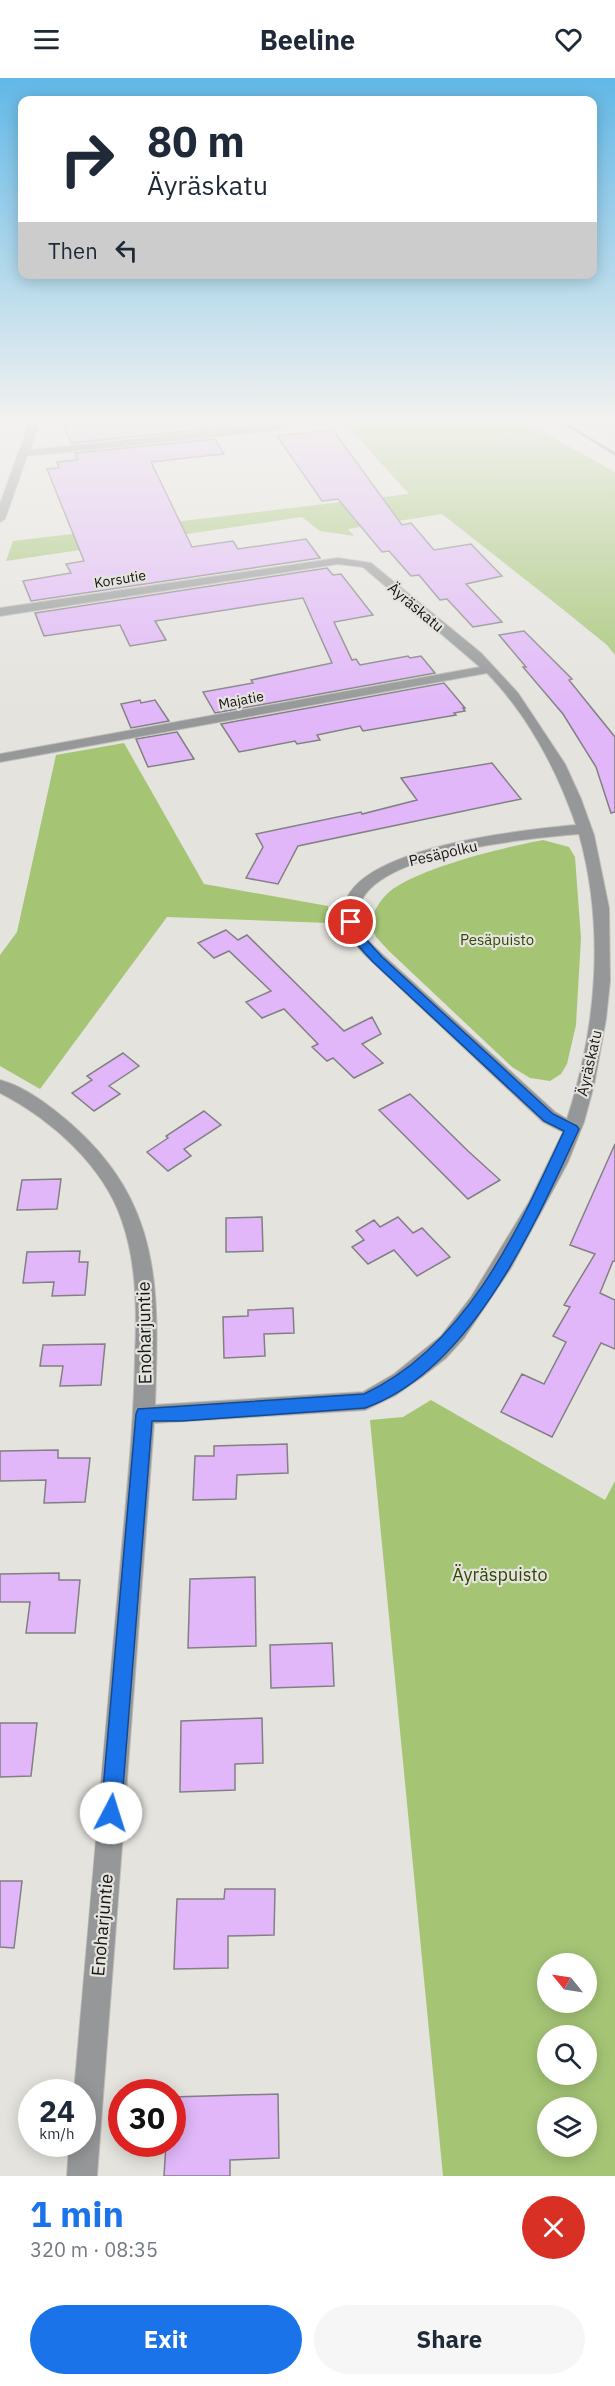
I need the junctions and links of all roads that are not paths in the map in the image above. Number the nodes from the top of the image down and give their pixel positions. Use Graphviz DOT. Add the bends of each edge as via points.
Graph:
graph roads {
  1 [pos="350,561"];
  2 [pos="0,612"];
  3 [pos="488,669"];
  4 [pos="0,758"];
  5 [pos="585,829"];
  6 [pos="0,1086"];
  7 [pos="572,1129"];
  8 [pos="144,1414"];
  9 [pos="81,2176"];
  1 -- 2 [label="street, Korsutie"];
  1 -- 3 [label="street, Äyräskatu" via="367,566"];
  3 -- 4 [label="street, Majatie"];
  3 -- 5 [label="street, Äyräskatu" via="508,688 557,761"];
  5 -- 7 [label="street, Äyräskatu" via="601,894 604,948 598,1025"];
  5 -- 7 [label="street, Pesäpolku" via="516,836 410,858 375,876 358,893 350,912 357,937 377,959 549,1117"];
  6 -- 8 [label="street, Enoharjuntie" via="31,1103 86,1148 107,1173 133,1223 142,1268"];
  7 -- 8 [label="street, Äyräskatu" via="534,1211 456,1334 385,1392 365,1401"];
  8 -- 9 [label="street, Enoharjuntie"];
}
